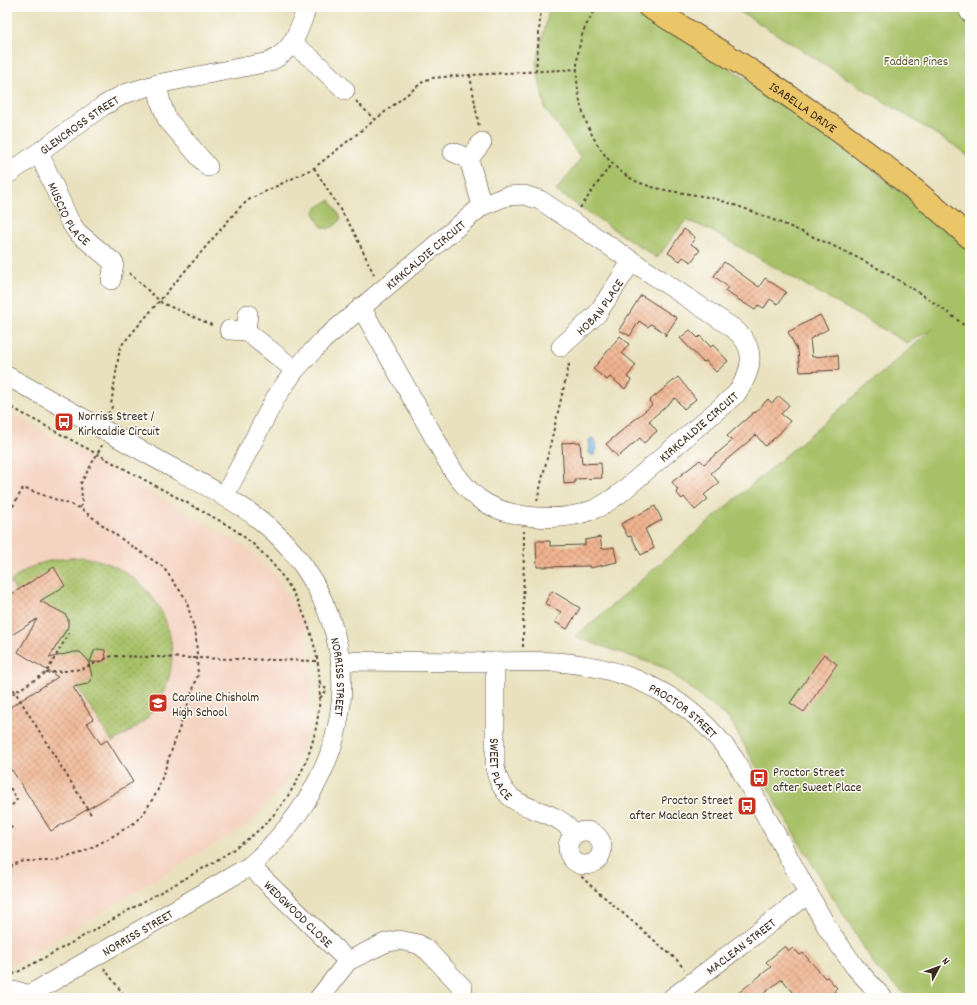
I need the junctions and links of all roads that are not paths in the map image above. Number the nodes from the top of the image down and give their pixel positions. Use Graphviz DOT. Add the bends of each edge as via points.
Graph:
graph roads {
  1 [pos="307,7"];
  2 [pos="649,7"];
  3 [pos="292,44"];
  4 [pos="157,84"];
  5 [pos="345,90"];
  6 [pos="482,142"];
  7 [pos="38,153"];
  8 [pos="208,167"];
  9 [pos="7,176"];
  10 [pos="482,206"];
  11 [pos="949,219"];
  12 [pos="970,234"];
  13 [pos="970,238"];
  14 [pos="632,261"];
  15 [pos="118,266"];
  16 [pos="361,308"];
  17 [pos="241,325"];
  18 [pos="561,347"];
  19 [pos="295,370"];
  20 [pos="7,376"];
  21 [pos="224,497"];
  22 [pos="341,661"];
  23 [pos="495,662"];
  24 [pos="574,835"];
  25 [pos="250,866"];
  26 [pos="808,894"];
  27 [pos="348,961"];
  28 [pos="464,988"];
  29 [pos="683,992"];
  30 [pos="28,996"];
  31 [pos="7,997"];
  32 [pos="318,998"];
  33 [pos="883,998"];
  1 -- 3 [label="street, GLENCROSS STREET"];
  2 -- 11 [label="main road, ISABELLA DRIVE" via="789,97 884,166"];
  3 -- 4 [label="street, GLENCROSS STREET" via="279,57 269,62"];
  3 -- 5 [label="street"];
  4 -- 7 [label="street, GLENCROSS STREET" via="124,94 103,106"];
  4 -- 8 [label="street" via="167,119"];
  6 -- 10 [label="street" via="461,155"];
  7 -- 9 [label="street, GLENCROSS STREET"];
  7 -- 15 [label="street, MUSCIO PLACE" via="77,232"];
  10 -- 14 [label="street, KIRKCALDIE CIRCUIT" via="507,196 524,195 540,200"];
  10 -- 16 [label="street, KIRKCALDIE CIRCUIT"];
  11 -- 12 [label="main road, ISABELLA DRIVE"];
  11 -- 13 [label="main road, ISABELLA DRIVE"];
  14 -- 16 [label="street, KIRKCALDIE CIRCUIT" via="742,336 750,354 750,368 736,394 618,495 592,511 573,516 518,515 497,509 479,499 463,485"];
  14 -- 18 [label="street, HOBAN PLACE" via="597,314"];
  16 -- 19 [label="street, KIRKCALDIE CIRCUIT" via="323,340"];
  17 -- 19 [label="street"];
  19 -- 21 [label="street, KIRKCALDIE CIRCUIT" via="276,397"];
  20 -- 21 [label="street, NORRISS STREET"];
  21 -- 22 [label="street, NORRISS STREET" via="260,520 284,542 305,568 328,612"];
  22 -- 23 [label="street, PROCTOR STREET"];
  22 -- 25 [label="street, NORRISS STREET" via="340,716 323,770 310,797 292,822"];
  23 -- 24 [label="street, SWEET PLACE" via="497,782 505,794 562,822"];
  23 -- 26 [label="street, PROCTOR STREET" via="556,662 610,670 644,682 702,720 735,760"];
  24 -- 24 [label="street" via="579,832 592,833 601,842 600,855 590,864 584,865 572,859 569,853 570,840"];
  25 -- 27 [label="street, WEDGWOOD CLOSE"];
  25 -- 30 [label="street, NORRISS STREET"];
  26 -- 29 [label="street, MACLEAN STREET"];
  26 -- 33 [label="street, PROCTOR STREET" via="828,929 855,967"];
  27 -- 28 [label="street" via="385,943 406,940 428,951"];
  27 -- 32 [label="street"];
  30 -- 31 [label="street, NORRISS STREET" via="17,991"];
}
